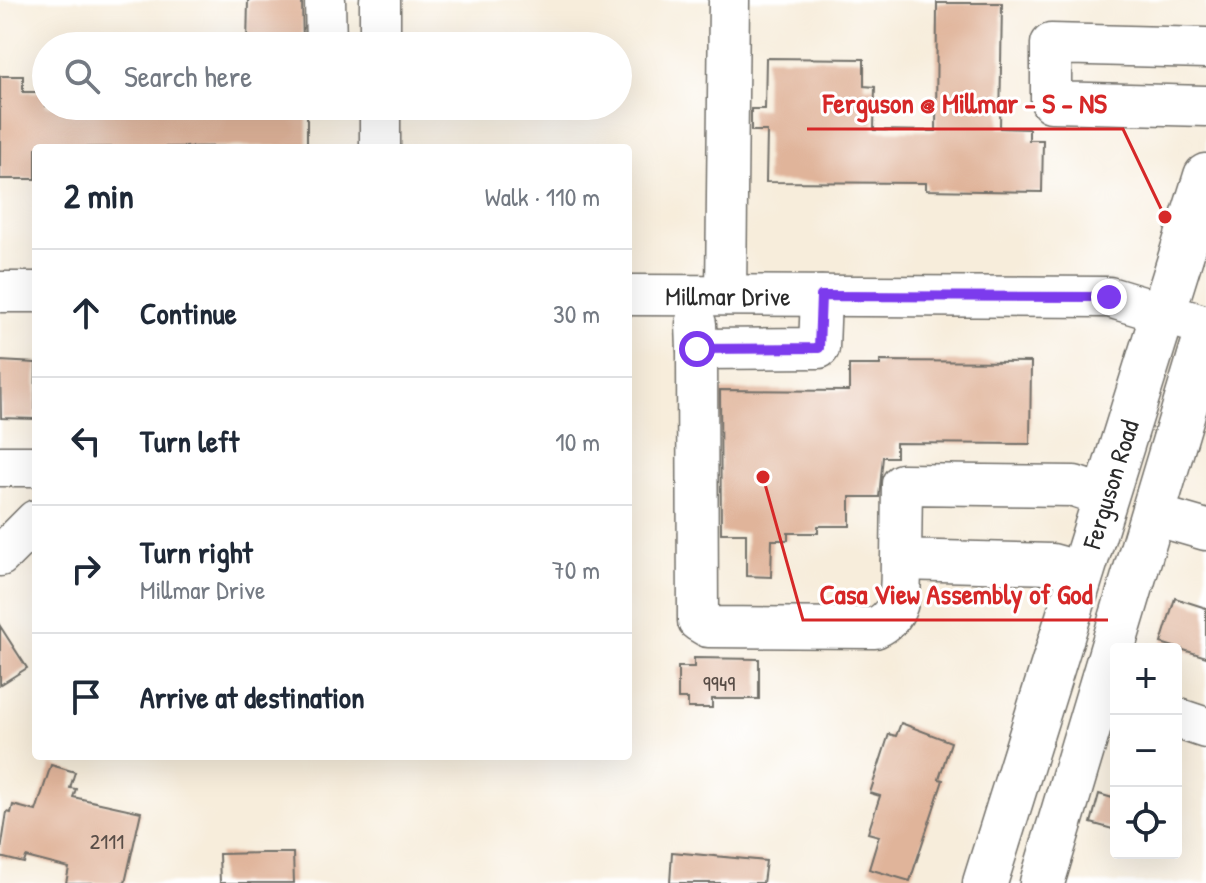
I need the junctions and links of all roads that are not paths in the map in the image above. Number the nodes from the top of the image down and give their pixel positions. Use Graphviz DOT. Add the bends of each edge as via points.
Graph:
graph roads {
  1 [pos="325,0"];
  2 [pos="380,0"];
  3 [pos="729,0"];
  4 [pos="326,32"];
  5 [pos="380,32"];
  6 [pos="1206,48"];
  7 [pos="1206,106"];
  8 [pos="379,120"];
  9 [pos="380,144"];
  10 [pos="1206,176"];
  11 [pos="0,292"];
  12 [pos="32,292"];
  13 [pos="632,295"];
  14 [pos="711,296"];
  15 [pos="821,296"];
  16 [pos="1162,312"];
  17 [pos="1206,326"];
  18 [pos="1206,336"];
  19 [pos="697,349"];
  20 [pos="0,466"];
  21 [pos="32,466"];
  22 [pos="1104,496"];
  23 [pos="1154,515"];
  24 [pos="32,524"];
  25 [pos="1206,530"];
  26 [pos="0,556"];
  27 [pos="901,560"];
  28 [pos="1081,572"];
  29 [pos="1049,679"];
  30 [pos="1108,698"];
  31 [pos="1182,720"];
  32 [pos="1206,728"];
  33 [pos="1046,882"];
  34 [pos="985,883"];
  1 -- 4 [label="street"];
  2 -- 5 [label="street"];
  3 -- 14 [label="street"];
  6 -- 7 [label="street" via="1051,44 1051,102"];
  8 -- 9 [label="street"];
  10 -- 16 [label="main road, Ferguson Road"];
  11 -- 12 [label="street"];
  13 -- 14 [label="street, Millmar Drive"];
  14 -- 15 [label="street, Millmar Drive"];
  14 -- 19 [label="street"];
  15 -- 16 [label="street, Millmar Drive" via="1109,297"];
  15 -- 19 [label="street" via="819,348"];
  16 -- 17 [label="street, Millmar Drive"];
  16 -- 22 [label="main road, Ferguson Road"];
  18 -- 23 [label="main road, Ferguson Road"];
  19 -- 27 [label="street" via="698,621 708,627 875,628 900,606"];
  20 -- 21 [label="street"];
  22 -- 27 [label="street" via="1074,486 902,484"];
  22 -- 28 [label="main road, Ferguson Road"];
  23 -- 25 [label="street"];
  23 -- 30 [label="main road, Ferguson Road"];
  24 -- 26 [label="street"];
  27 -- 28 [label="street" via="1052,564"];
  28 -- 29 [label="main road, Ferguson Road"];
  29 -- 30 [label="street"];
  29 -- 34 [label="main road, Ferguson Road"];
  30 -- 33 [label="main road, Ferguson Road"];
  31 -- 32 [label="street"];
}
